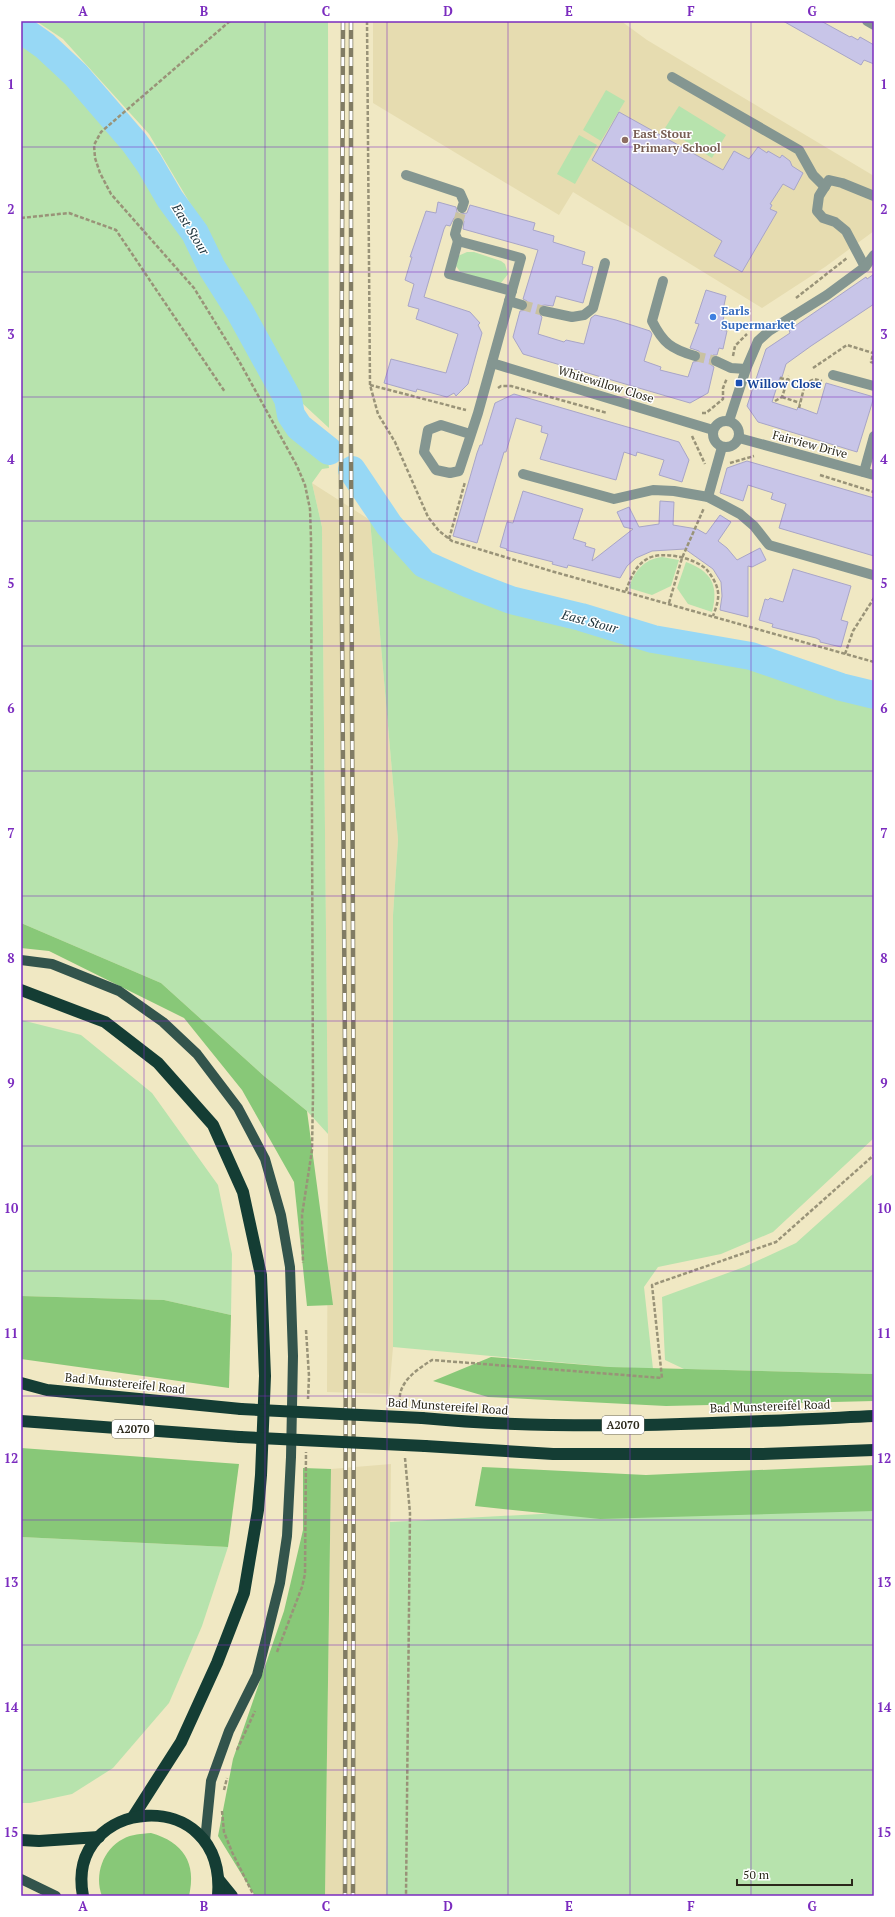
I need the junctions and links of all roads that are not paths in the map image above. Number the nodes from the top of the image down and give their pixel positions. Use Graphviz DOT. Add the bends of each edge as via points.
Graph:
graph roads {
  1 [pos="867,21"];
  2 [pos="874,25"];
  3 [pos="672,77"];
  4 [pos="406,175"];
  5 [pos="825,187"];
  6 [pos="874,196"];
  7 [pos="462,208"];
  8 [pos="458,222"];
  9 [pos="458,241"];
  10 [pos="874,255"];
  11 [pos="605,263"];
  12 [pos="866,267"];
  13 [pos="663,281"];
  14 [pos="511,296"];
  15 [pos="522,305"];
  16 [pos="544,311"];
  17 [pos="695,356"];
  18 [pos="716,361"];
  19 [pos="492,364"];
  20 [pos="746,369"];
  21 [pos="829,378"];
  22 [pos="874,386"];
  23 [pos="729,421"];
  24 [pos="713,430"];
  25 [pos="470,434"];
  26 [pos="874,436"];
  27 [pos="739,438"];
  28 [pos="722,447"];
  29 [pos="869,473"];
  30 [pos="523,474"];
  31 [pos="708,498"];
  32 [pos="873,575"];
  33 [pos="21,960"];
  34 [pos="21,990"];
  35 [pos="21,1384"];
  36 [pos="21,1387"];
  37 [pos="48,1390"];
  38 [pos="874,1416"];
  39 [pos="23,1420"];
  40 [pos="874,1450"];
  41 [pos="133,1816"];
  42 [pos="99,1837"];
  43 [pos="21,1840"];
  44 [pos="205,1841"];
  45 [pos="21,1879"];
  46 [pos="219,1880"];
  47 [pos="56,1896"];
  48 [pos="83,1896"];
  49 [pos="218,1896"];
  50 [pos="232,1896"];
  1 -- 2 [label="street"];
  3 -- 5 [label="street" via="799,150 813,175"];
  4 -- 7 [label="street" via="460,193 464,202"];
  5 -- 6 [label="street" via="829,180"];
  5 -- 12 [label="street" via="819,196 817,211 823,218 835,222 846,231"];
  8 -- 9 [label="street" via="455,234"];
  9 -- 14 [label="street" via="448,274"];
  9 -- 14 [label="street" via="521,258"];
  10 -- 12 [label="street"];
  11 -- 16 [label="street" via="593,308 584,315 572,318"];
  12 -- 20 [label="street" via="769,331 758,341"];
  13 -- 17 [label="street" via="652,321 667,345"];
  14 -- 15 [label="street"];
  14 -- 19 [label="street"];
  18 -- 20 [label="street" via="731,368"];
  19 -- 24 [label="street, Whitewillow Close"];
  19 -- 25 [label="street"];
  20 -- 23 [label="street"];
  21 -- 22 [label="street"];
  23 -- 24 [label="street" via="721,421"];
  23 -- 27 [label="street" via="734,422 739,429"];
  24 -- 28 [label="street" via="715,442"];
  25 -- 25 [label="street" via="459,471 450,473 436,470 424,452 428,430 440,425"];
  26 -- 29 [label="street"];
  27 -- 28 [label="street" via="734,445"];
  27 -- 29 [label="street, Fairview Drive"];
  28 -- 31 [label="street"];
  30 -- 31 [label="street" via="614,499 653,490 674,491"];
  31 -- 32 [label="street" via="740,514 754,526 769,545"];
  33 -- 44 [label="main road" via="52,964 119,990 163,1022 197,1054 238,1108 264,1159 281,1215 290,1267 293,1356 287,1536 280,1583 256,1675 230,1731 211,1781"];
  34 -- 41 [label="highway" via="105,1022 158,1063 213,1125 243,1192 261,1275 265,1376 261,1475 258,1510 244,1593 217,1663 180,1742"];
  35 -- 37 [label="highway"];
  36 -- 37 [label="main road, Bad Munstereifel Road"];
  37 -- 38 [label="highway, Bad Munstereifel Road / A2070, bridge" via="241,1409 563,1426"];
  39 -- 40 [label="highway, A2070, bridge" via="240,1437 553,1454 763,1454"];
  41 -- 42 [label="highway" via="114,1824"];
  41 -- 44 [label="highway" via="153,1814 172,1818 190,1827"];
  42 -- 43 [label="highway"];
  42 -- 48 [label="highway" via="89,1852 83,1869"];
  44 -- 46 [label="highway" via="215,1859"];
  45 -- 47 [label="main road"];
  46 -- 49 [label="highway"];
  46 -- 50 [label="highway"];
}
